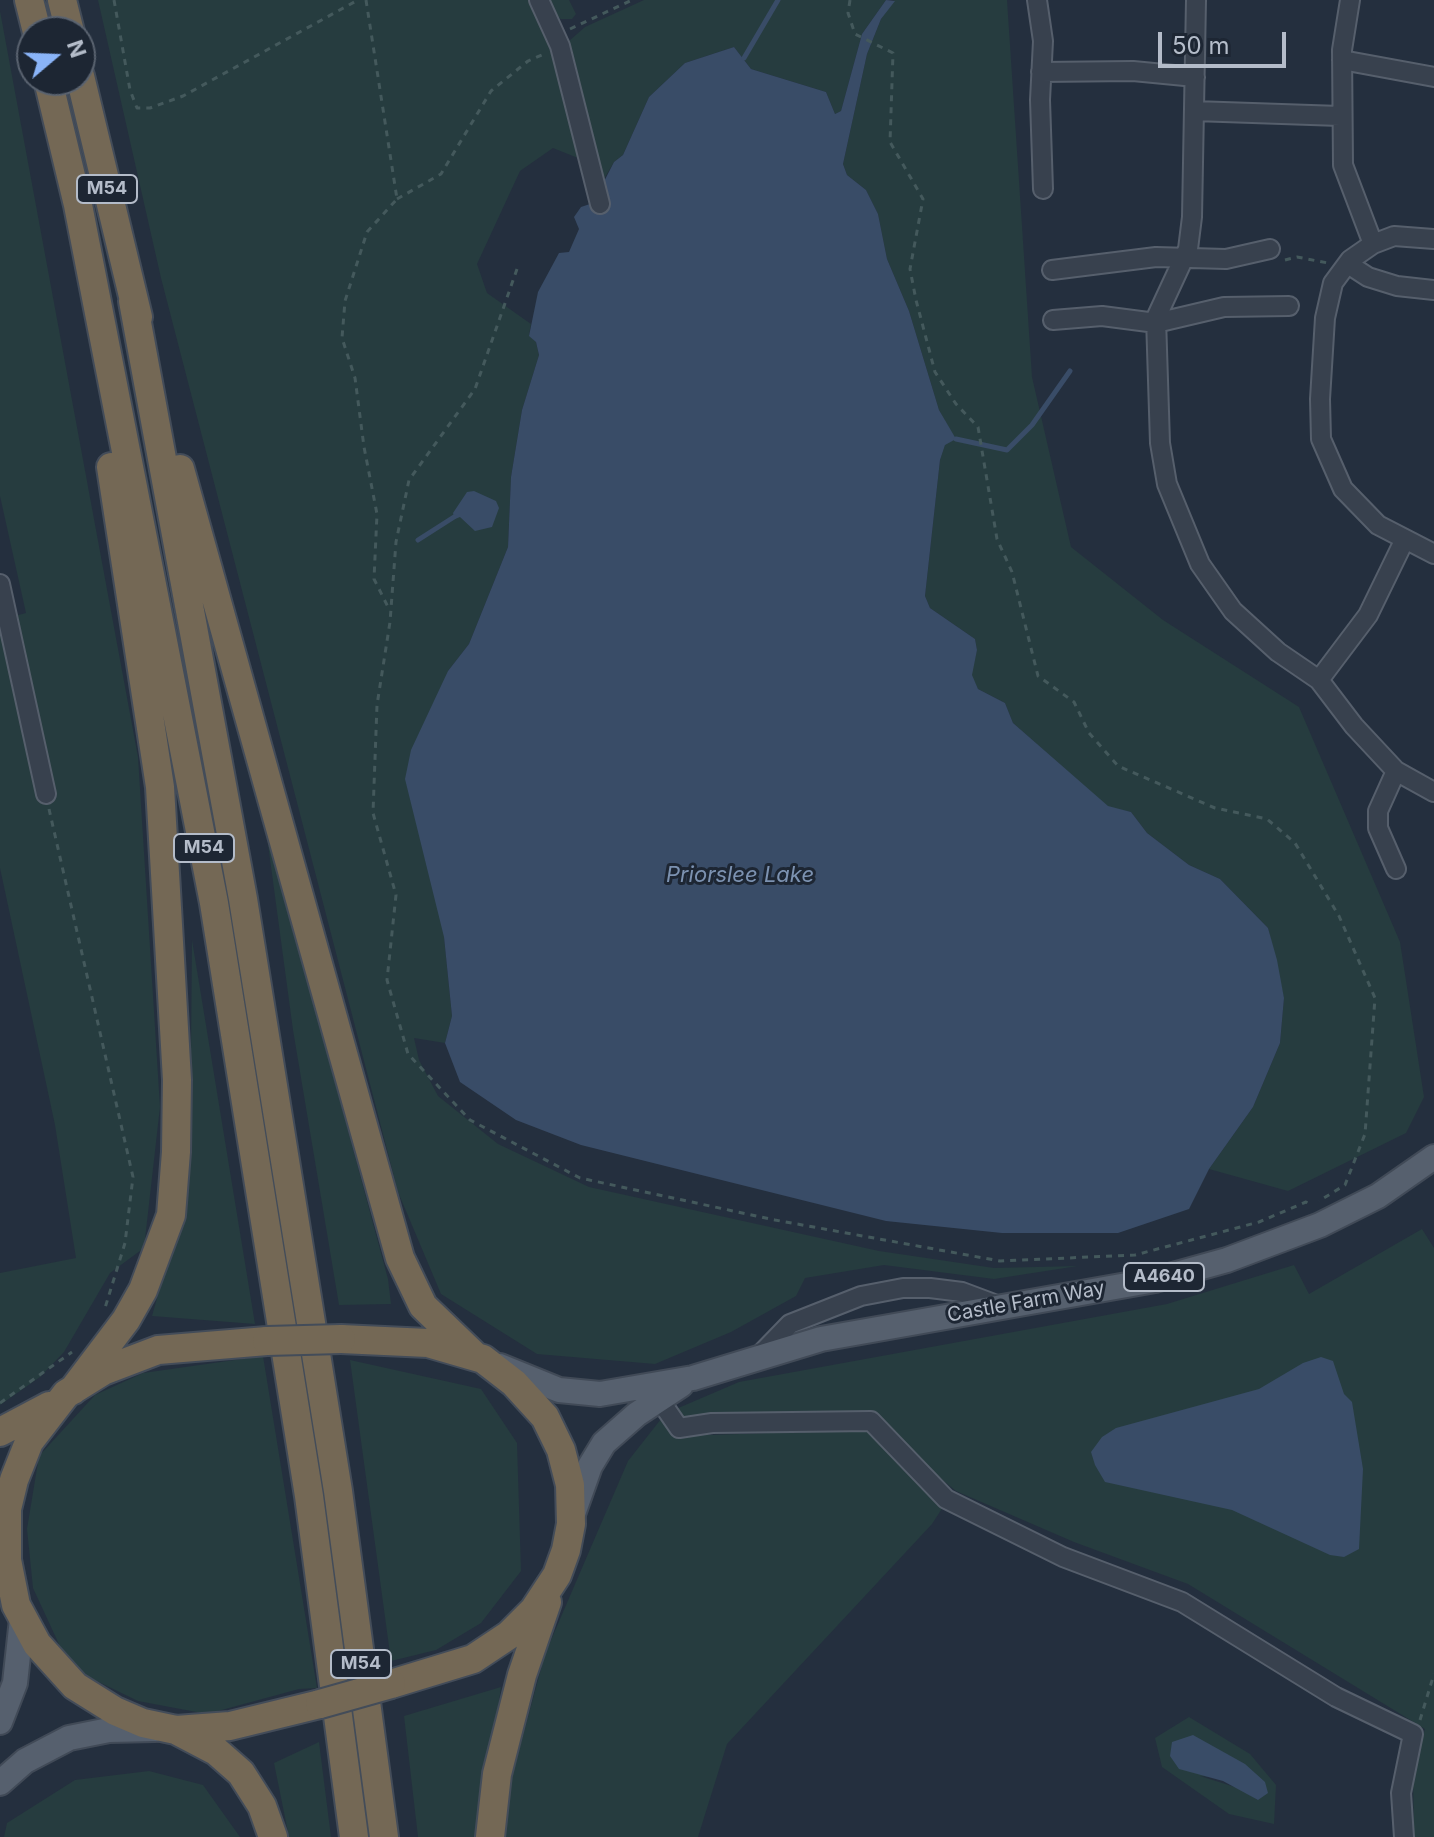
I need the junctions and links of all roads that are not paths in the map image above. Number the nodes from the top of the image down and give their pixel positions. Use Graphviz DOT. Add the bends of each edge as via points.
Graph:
graph roads {
  1 [pos="539,0"];
  2 [pos="1037,0"];
  3 [pos="1196,0"];
  4 [pos="1350,0"];
  5 [pos="1342,60"];
  6 [pos="1041,72"];
  7 [pos="1195,77"];
  8 [pos="1434,77"];
  9 [pos="52,96"];
  10 [pos="85,96"];
  11 [pos="1194,111"];
  12 [pos="1340,116"];
  13 [pos="1043,189"];
  14 [pos="600,204"];
  15 [pos="78,205"];
  16 [pos="1434,239"];
  17 [pos="1373,244"];
  18 [pos="1270,249"];
  19 [pos="1184,256"];
  20 [pos="1348,264"];
  21 [pos="1052,270"];
  22 [pos="1434,290"];
  23 [pos="133,301"];
  24 [pos="1289,306"];
  25 [pos="1053,320"];
  26 [pos="1156,323"];
  27 [pos="1404,541"];
  28 [pos="1434,554"];
  29 [pos="0,584"];
  30 [pos="1319,680"];
  31 [pos="1396,771"];
  32 [pos="1434,792"];
  33 [pos="46,794"];
  34 [pos="1396,869"];
  35 [pos="1434,1157"];
  36 [pos="1002,1307"];
  37 [pos="759,1356"];
  38 [pos="478,1357"];
  39 [pos="693,1378"];
  40 [pos="69,1392"];
  41 [pos="659,1399"];
  42 [pos="0,1432"];
  43 [pos="571,1524"];
  44 [pos="557,1575"];
  45 [pos="0,1578"];
  46 [pos="19,1612"];
  47 [pos="0,1722"];
  48 [pos="173,1730"];
  49 [pos="0,1783"];
  50 [pos="273,1837"];
  51 [pos="354,1837"];
  52 [pos="384,1837"];
  53 [pos="490,1837"];
  54 [pos="1404,1837"];
  1 -- 14 [label="street" via="558,42"];
  2 -- 6 [label="street"];
  3 -- 7 [label="street"];
  4 -- 5 [label="street"];
  5 -- 8 [label="street"];
  5 -- 12 [label="street"];
  6 -- 7 [label="street"];
  6 -- 13 [label="street"];
  7 -- 11 [label="street"];
  9 -- 15 [label="highway, M54"];
  10 -- 23 [label="highway, M54"];
  11 -- 12 [label="street"];
  11 -- 19 [label="street" via="1194,190"];
  12 -- 17 [label="street" via="1343,165"];
  15 -- 40 [label="highway" via="94,363 160,787 177,1080 171,1215 126,1320"];
  15 -- 51 [label="highway, M54" via="214,903 309,1496"];
  16 -- 17 [label="street" via="1394,236"];
  17 -- 20 [label="street"];
  18 -- 19 [label="street" via="1226,259"];
  19 -- 21 [label="street"];
  19 -- 26 [label="street"];
  20 -- 22 [label="street" via="1397,286"];
  20 -- 27 [label="street" via="1333,283 1325,318 1321,439 1343,489 1378,525"];
  23 -- 38 [label="highway" via="400,1258 423,1306"];
  23 -- 52 [label="highway, M54" via="246,915 338,1491"];
  24 -- 26 [label="street" via="1224,307"];
  25 -- 26 [label="street" via="1102,316"];
  26 -- 30 [label="street" via="1160,443 1167,484 1200,564 1233,611"];
  27 -- 28 [label="street"];
  27 -- 30 [label="street" via="1368,615"];
  29 -- 33 [label="street"];
  30 -- 31 [label="street"];
  31 -- 32 [label="street"];
  31 -- 34 [label="street" via="1378,811 1378,828"];
  35 -- 36 [label="main road, Castle Farm Way / A4640" via="1378,1196 1272,1245 1155,1280"];
  36 -- 37 [label="main road, Castle Farm Way / A4640" via="821,1339"];
  36 -- 37 [label="street" via="962,1292 930,1288 861,1296 790,1324"];
  37 -- 39 [label="main road, Castle Farm Way / A4640"];
  38 -- 39 [label="main road, Castle Farm Way / A4640" via="577,1393"];
  38 -- 40 [label="highway, bridge" via="428,1343 341,1339 158,1350 103,1371"];
  38 -- 43 [label="highway" via="536,1405 555,1433 568,1475"];
  39 -- 41 [label="main road, Castle Farm Way / A4640"];
  40 -- 42 [label="highway"];
  40 -- 46 [label="highway" via="29,1442 14,1480 6,1535"];
  41 -- 43 [label="main road, Castle Farm Way / A4640" via="604,1443 582,1484"];
  41 -- 54 [label="street" via="679,1428 871,1421 946,1499 1063,1557 1182,1602 1336,1697 1413,1734 1401,1793"];
  43 -- 44 [label="highway"];
  44 -- 48 [label="highway, bridge" via="534,1610 498,1644 460,1665 230,1726"];
  44 -- 53 [label="highway" via="518,1689 497,1774"];
  45 -- 46 [label="highway"];
  46 -- 47 [label="main road" via="15,1683"];
  46 -- 48 [label="highway" via="56,1668 92,1699 143,1723"];
  48 -- 49 [label="main road" via="109,1730 69,1738 25,1761"];
  48 -- 50 [label="highway" via="216,1751 241,1773 262,1806"];
}
